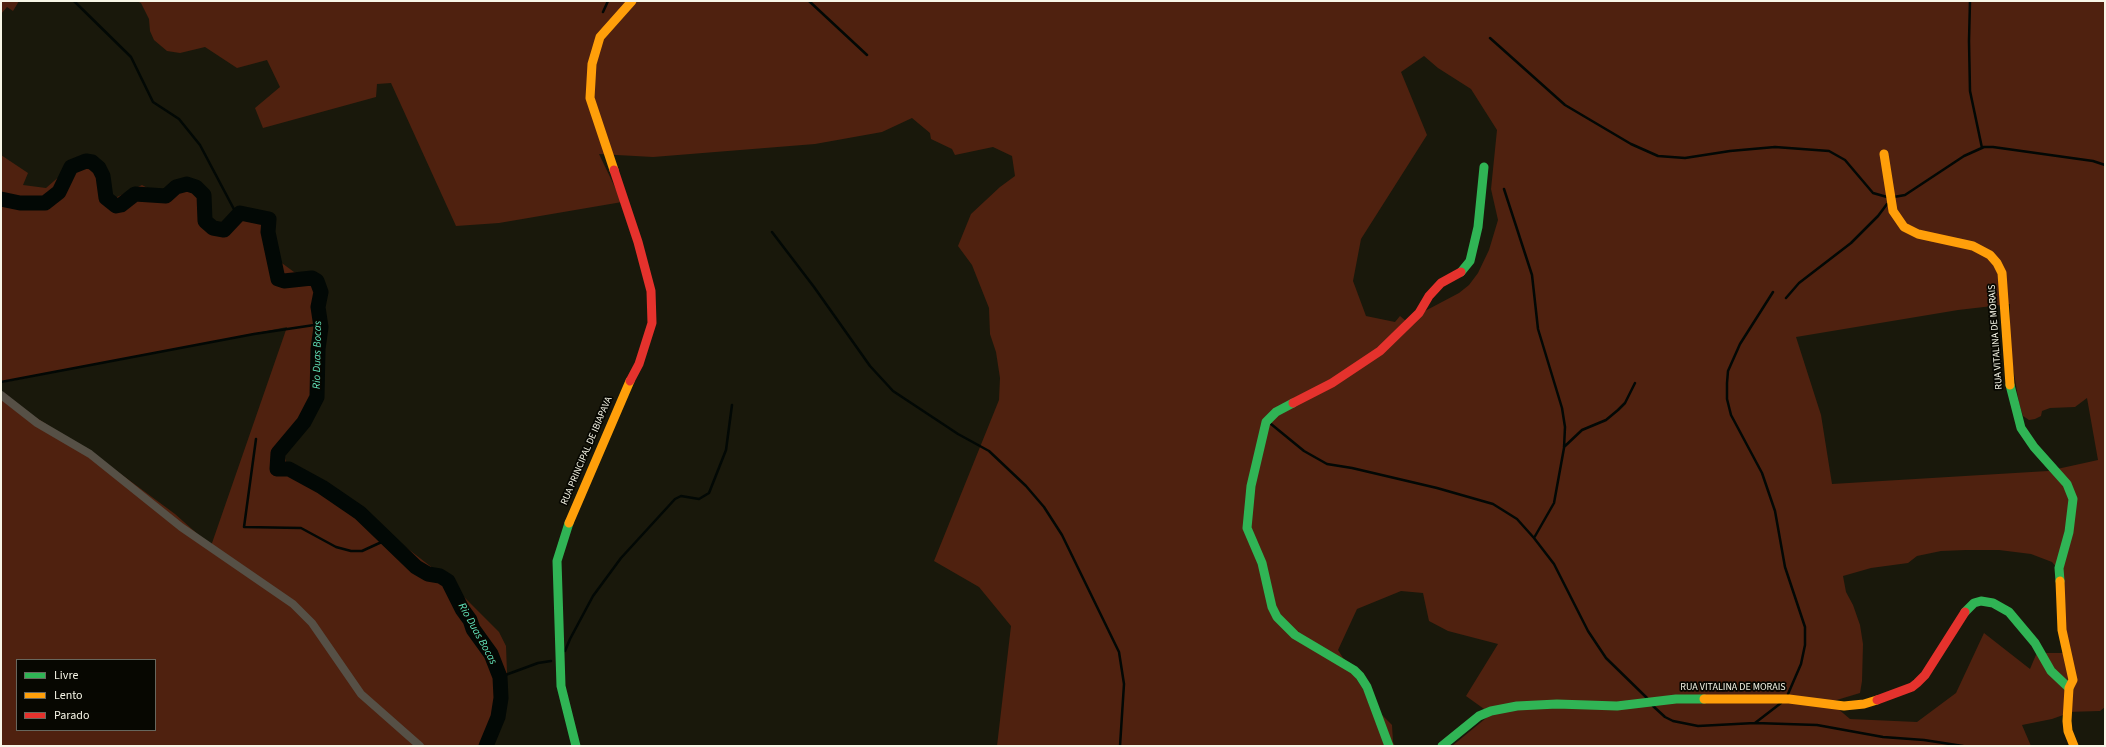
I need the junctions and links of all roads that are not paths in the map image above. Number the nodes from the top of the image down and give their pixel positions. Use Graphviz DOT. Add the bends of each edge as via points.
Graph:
graph roads {
  1 [pos="632,1"];
  2 [pos="1884,154"];
  3 [pos="1484,167"];
  4 [pos="1,395"];
  5 [pos="2069,688"];
  6 [pos="420,746"];
  7 [pos="576,746"];
  8 [pos="1389,746"];
  9 [pos="1442,746"];
  10 [pos="2074,746"];
  1 -- 7 [label="street, RUA PRINCIPAL DE IBIAPAVA" via="600,37 592,64 590,98 651,291 652,323 639,364 621,398 571,518 558,561 560,686"];
  2 -- 5 [label="street, RUA VITALINA DE MORAIS" via="1893,211 1897,220 1918,234 1973,246 1990,255 2002,273 2010,389 2021,428 2034,447 2067,484 2073,499 2069,532 2059,568 2062,630 2073,671 2073,680"];
  3 -- 8 [label="street" via="1478,227 1470,262 1460,273 1441,283 1415,318 1380,351 1332,383 1270,417 1266,422 1251,486 1247,528 1262,564 1272,607 1277,617 1295,635 1360,676 1367,687"];
  4 -- 6 [label="street" via="37,423 90,454 186,531 293,604 312,623 361,694"];
  5 -- 9 [label="street, RUA VITALINA DE MORAIS" via="2051,671 2035,643 2013,616 1993,603 1981,601 1974,603 1964,613 1925,675 1917,683 1900,692 1864,704 1844,706 1764,698 1676,699 1617,706 1517,706 1480,716"];
  5 -- 10 [label="street, RUA VITALINA DE MORAIS" via="2067,721"];
}
